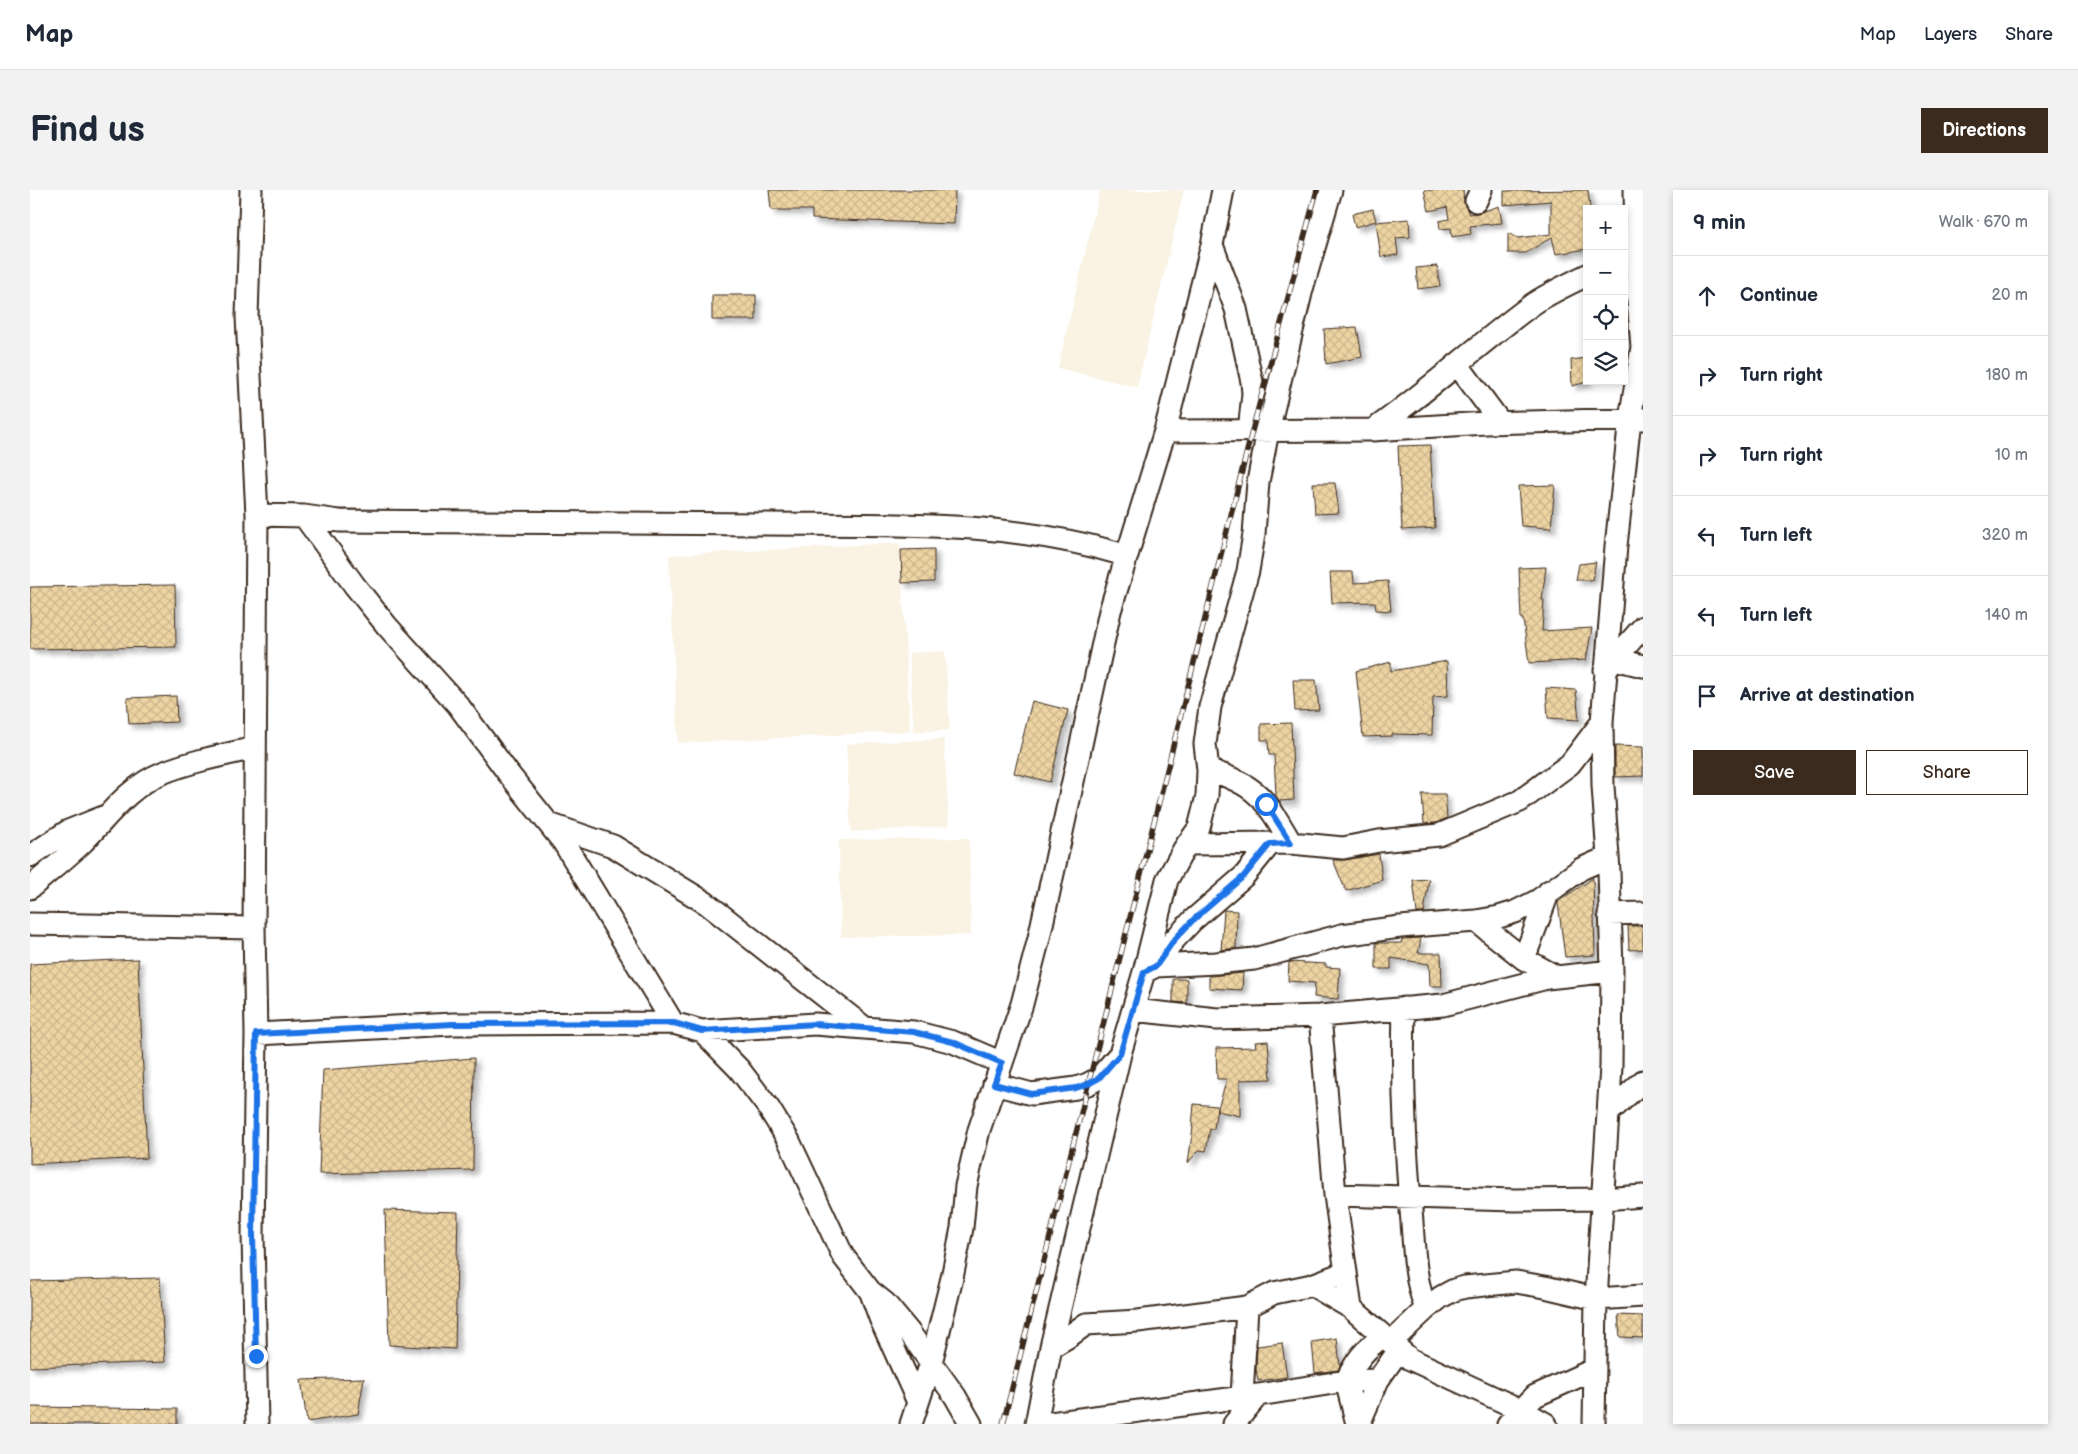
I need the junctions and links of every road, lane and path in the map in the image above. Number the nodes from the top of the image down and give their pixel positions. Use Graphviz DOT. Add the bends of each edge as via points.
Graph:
graph roads {
  1 [pos="251,190"];
  2 [pos="1223,190"];
  3 [pos="1331,190"];
  4 [pos="1635,190"];
  5 [pos="1212,246"];
  6 [pos="1635,256"];
  7 [pos="1583,276"];
  8 [pos="1642,348"];
  9 [pos="1457,364"];
  10 [pos="1637,419"];
  11 [pos="1500,422"];
  12 [pos="1372,430"];
  13 [pos="1165,431"];
  14 [pos="1259,431"];
  15 [pos="257,515"];
  16 [pos="304,516"];
  17 [pos="1127,556"];
  18 [pos="1641,633"];
  19 [pos="1610,665"];
  20 [pos="1643,666"];
  21 [pos="1602,722"];
  22 [pos="255,748"];
  23 [pos="1208,770"];
  24 [pos="106,816"];
  25 [pos="549,824"];
  26 [pos="1291,843"];
  27 [pos="1187,844"];
  28 [pos="1270,844"];
  29 [pos="30,856"];
  30 [pos="1608,857"];
  31 [pos="30,888"];
  32 [pos="1549,891"];
  33 [pos="1515,912"];
  34 [pos="1643,913"];
  35 [pos="1609,914"];
  36 [pos="1476,921"];
  37 [pos="30,924"];
  38 [pos="254,928"];
  39 [pos="1524,959"];
  40 [pos="1150,969"];
  41 [pos="1612,971"];
  42 [pos="1557,977"];
  43 [pos="1526,983"];
  44 [pos="1404,1008"];
  45 [pos="1133,1010"];
  46 [pos="1320,1016"];
  47 [pos="674,1023"];
  48 [pos="865,1028"];
  49 [pos="702,1031"];
  50 [pos="256,1034"];
  51 [pos="1120,1054"];
  52 [pos="1002,1063"];
  53 [pos="1643,1081"];
  54 [pos="994,1084"];
  55 [pos="1609,1112"];
  56 [pos="1335,1195"];
  57 [pos="1409,1196"];
  58 [pos="1643,1196"];
  59 [pos="1603,1199"];
  60 [pos="1346,1272"];
  61 [pos="1312,1285"];
  62 [pos="870,1291"];
  63 [pos="1643,1296"];
  64 [pos="1596,1299"];
  65 [pos="1246,1307"];
  66 [pos="1426,1309"];
  67 [pos="1353,1310"];
  68 [pos="1391,1343"];
  69 [pos="1051,1347"];
  70 [pos="1358,1358"];
  71 [pos="932,1363"];
  72 [pos="1595,1369"];
  73 [pos="1378,1380"];
  74 [pos="1346,1381"];
  75 [pos="1250,1396"];
  76 [pos="918,1402"];
  77 [pos="1514,1417"];
  78 [pos="257,1424"];
  79 [pos="911,1424"];
  80 [pos="972,1424"];
  81 [pos="1036,1424"];
  82 [pos="1043,1424"];
  83 [pos="1234,1424"];
  84 [pos="1358,1424"];
  85 [pos="1546,1424"];
  86 [pos="1594,1424"];
  1 -- 15 [label="street" via="247,317"];
  2 -- 5 [label="street"];
  3 -- 14 [label="street"];
  4 -- 6 [label="street"];
  5 -- 13 [label="street"];
  5 -- 14 [label="street" via="1236,309"];
  6 -- 8 [label="street"];
  7 -- 9 [label="street" via="1535,303"];
  8 -- 10 [label="street"];
  9 -- 11 [label="street"];
  9 -- 12 [label="street"];
  10 -- 11 [label="street"];
  10 -- 19 [label="street"];
  11 -- 12 [label="street"];
  12 -- 14 [label="street"];
  13 -- 14 [label="street"];
  13 -- 17 [label="street"];
  14 -- 23 [label="street" via="1254,534 1248,571 1210,707 1205,744"];
  15 -- 16 [label="street"];
  15 -- 22 [label="street"];
  16 -- 17 [label="street" via="339,521 944,527 1027,534 1093,545"];
  16 -- 25 [label="street" via="355,586 458,705"];
  17 -- 52 [label="street" via="1110,611 1039,938"];
  18 -- 19 [label="street"];
  19 -- 20 [label="street"];
  19 -- 21 [label="street"];
  21 -- 26 [label="street" via="1570,764 1520,801 1439,835 1344,848"];
  21 -- 30 [label="street"];
  22 -- 24 [label="street" via="161,773 130,792"];
  22 -- 38 [label="street"];
  23 -- 26 [label="street" via="1230,776 1251,788 1266,804"];
  23 -- 27 [label="street" via="1207,796 1198,828"];
  24 -- 29 [label="street" via="68,831"];
  24 -- 31 [label="street"];
  25 -- 47 [label="street" via="583,873"];
  25 -- 48 [label="street" via="613,846 706,903"];
  26 -- 28 [label="street"];
  27 -- 28 [label="street"];
  27 -- 40 [label="street" via="1167,880"];
  28 -- 40 [label="street" via="1244,876 1174,940"];
  30 -- 32 [label="street"];
  30 -- 35 [label="street"];
  32 -- 33 [label="street"];
  32 -- 39 [label="street"];
  33 -- 36 [label="street"];
  33 -- 39 [label="street"];
  34 -- 35 [label="street"];
  35 -- 41 [label="street"];
  36 -- 39 [label="street"];
  36 -- 40 [label="street" via="1342,935 1254,959"];
  37 -- 38 [label="street"];
  38 -- 50 [label="street"];
  39 -- 42 [label="street"];
  39 -- 43 [label="street"];
  40 -- 45 [label="street"];
  41 -- 42 [label="street"];
  41 -- 55 [label="street"];
  42 -- 43 [label="street"];
  43 -- 44 [label="street" via="1443,1005"];
  44 -- 46 [label="street"];
  44 -- 57 [label="street"];
  45 -- 46 [label="street" via="1217,1019"];
  45 -- 51 [label="street"];
  46 -- 56 [label="street"];
  47 -- 49 [label="street"];
  47 -- 50 [label="street" via="453,1024"];
  48 -- 49 [label="street" via="786,1024"];
  48 -- 52 [label="street" via="914,1032 953,1042"];
  49 -- 62 [label="street" via="739,1069 768,1107 789,1141 843,1256"];
  50 -- 78 [label="street" via="253,1235"];
  51 -- 54 [label="street" via="1099,1078 1076,1088 1032,1094"];
  51 -- 69 [label="street"];
  52 -- 54 [label="street"];
  53 -- 55 [label="street"];
  54 -- 71 [label="street" via="966,1186 962,1228"];
  55 -- 59 [label="street"];
  56 -- 57 [label="street"];
  56 -- 60 [label="street"];
  57 -- 59 [label="street"];
  57 -- 66 [label="street" via="1416,1276"];
  58 -- 59 [label="street"];
  59 -- 64 [label="street"];
  60 -- 61 [label="street"];
  60 -- 67 [label="street"];
  61 -- 65 [label="street" via="1274,1293"];
  61 -- 67 [label="street"];
  62 -- 71 [label="street" via="885,1303"];
  62 -- 76 [label="street"];
  63 -- 64 [label="street"];
  64 -- 66 [label="street" via="1516,1282 1454,1290"];
  64 -- 72 [label="street"];
  65 -- 69 [label="street" via="1138,1321 1086,1324"];
  65 -- 75 [label="street"];
  66 -- 68 [label="street"];
  67 -- 68 [label="street"];
  67 -- 70 [label="street"];
  68 -- 70 [label="street" via="1369,1346"];
  68 -- 73 [label="street"];
  68 -- 77 [label="street" via="1410,1359"];
  69 -- 81 [label="street"];
  70 -- 74 [label="street"];
  71 -- 76 [label="street"];
  71 -- 80 [label="street"];
  72 -- 77 [label="street" via="1535,1396"];
  72 -- 86 [label="street"];
  73 -- 74 [label="street"];
  73 -- 84 [label="street"];
  74 -- 75 [label="street"];
  74 -- 84 [label="street"];
  75 -- 82 [label="street"];
  75 -- 83 [label="street"];
  76 -- 79 [label="street"];
  77 -- 85 [label="street"];
}
